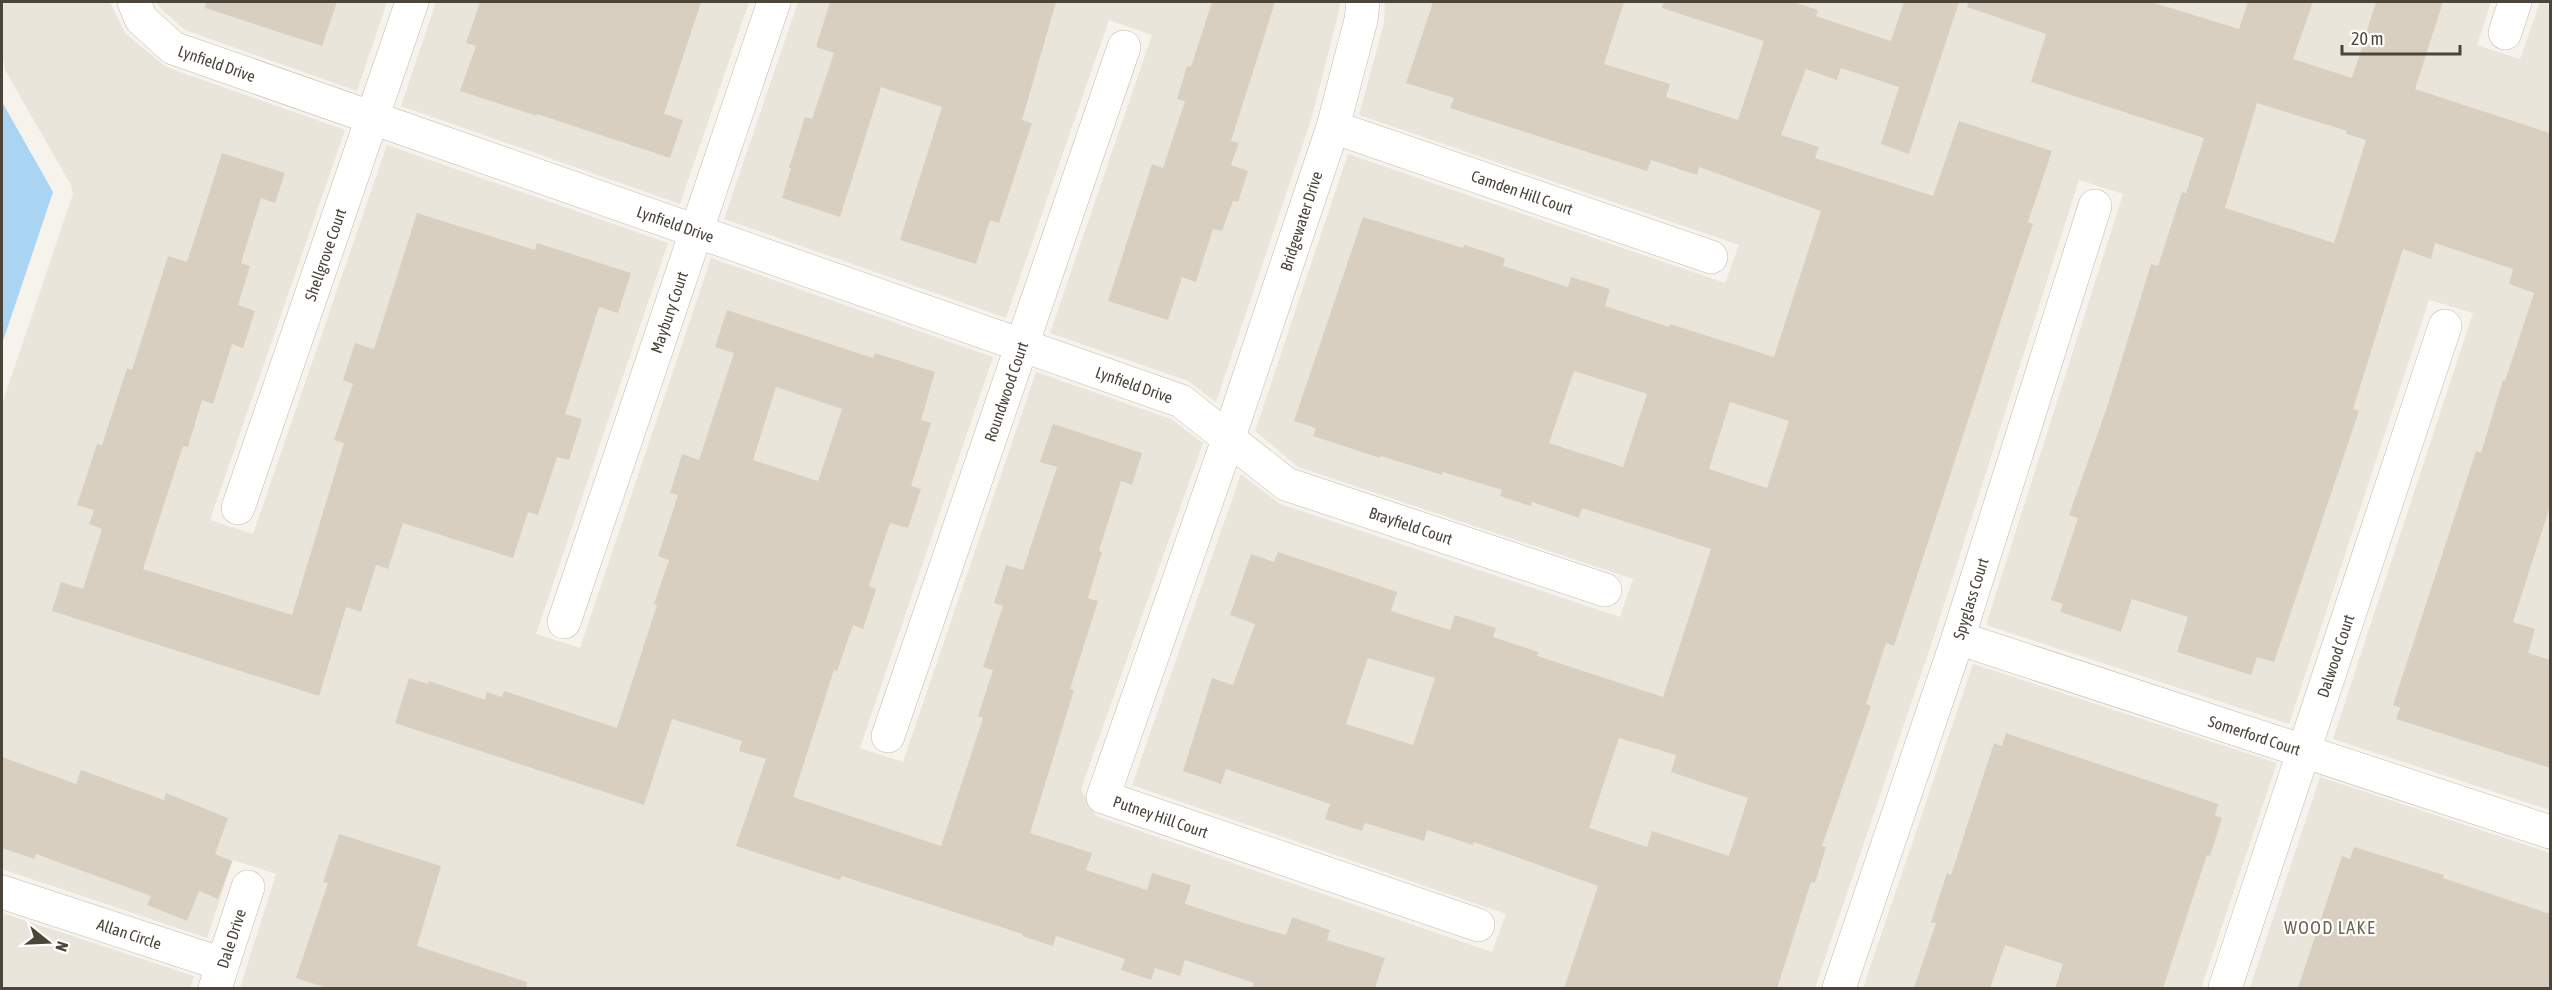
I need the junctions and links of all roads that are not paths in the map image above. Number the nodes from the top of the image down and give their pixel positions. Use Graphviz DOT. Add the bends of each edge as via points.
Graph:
graph roads {
  1 [pos="134,2"];
  2 [pos="412,2"];
  3 [pos="774,2"];
  4 [pos="1363,2"];
  5 [pos="2516,2"];
  6 [pos="2505,33"];
  7 [pos="1124,47"];
  8 [pos="373,118"];
  9 [pos="1333,127"];
  10 [pos="2094,206"];
  11 [pos="696,231"];
  12 [pos="1711,257"];
  13 [pos="2445,326"];
  14 [pos="1021,345"];
  15 [pos="1229,437"];
  16 [pos="238,508"];
  17 [pos="1605,590"];
  18 [pos="564,622"];
  19 [pos="1958,638"];
  20 [pos="888,736"];
  21 [pos="2305,751"];
  22 [pos="2550,832"];
  23 [pos="248,887"];
  24 [pos="2,892"];
  25 [pos="1478,925"];
  26 [pos="218,976"];
  27 [pos="1839,988"];
  28 [pos="2225,988"];
  1 -- 8 [label="street, Lynfield Drive" via="141,19 173,48"];
  2 -- 8 [label="street, Shellgrove Court"];
  3 -- 11 [label="street, Maybury Court"];
  4 -- 9 [label="street, Bridgewater Drive"];
  5 -- 6 [label="street"];
  7 -- 14 [label="street, Roundwood Court"];
  8 -- 11 [label="street, Lynfield Drive"];
  8 -- 16 [label="street, Shellgrove Court"];
  9 -- 12 [label="street, Camden Hill Court"];
  9 -- 15 [label="street, Bridgewater Drive"];
  10 -- 19 [label="street, Spyglass Court"];
  11 -- 14 [label="street, Lynfield Drive"];
  11 -- 18 [label="street, Maybury Court"];
  13 -- 21 [label="street, Dalwood Court"];
  14 -- 15 [label="street, Lynfield Drive" via="1181,401"];
  14 -- 20 [label="street, Roundwood Court"];
  15 -- 17 [label="street, Brayfield Court" via="1286,484"];
  15 -- 25 [label="street, Putney Hill Court" via="1103,797"];
  19 -- 21 [label="street, Somerford Court"];
  19 -- 27 [label="street, Spyglass Court"];
  21 -- 22 [label="street, Somerford Court"];
  21 -- 28 [label="street, Dalwood Court"];
  23 -- 26 [label="street, Dale Drive"];
  24 -- 26 [label="street, Allan Circle"];
}
